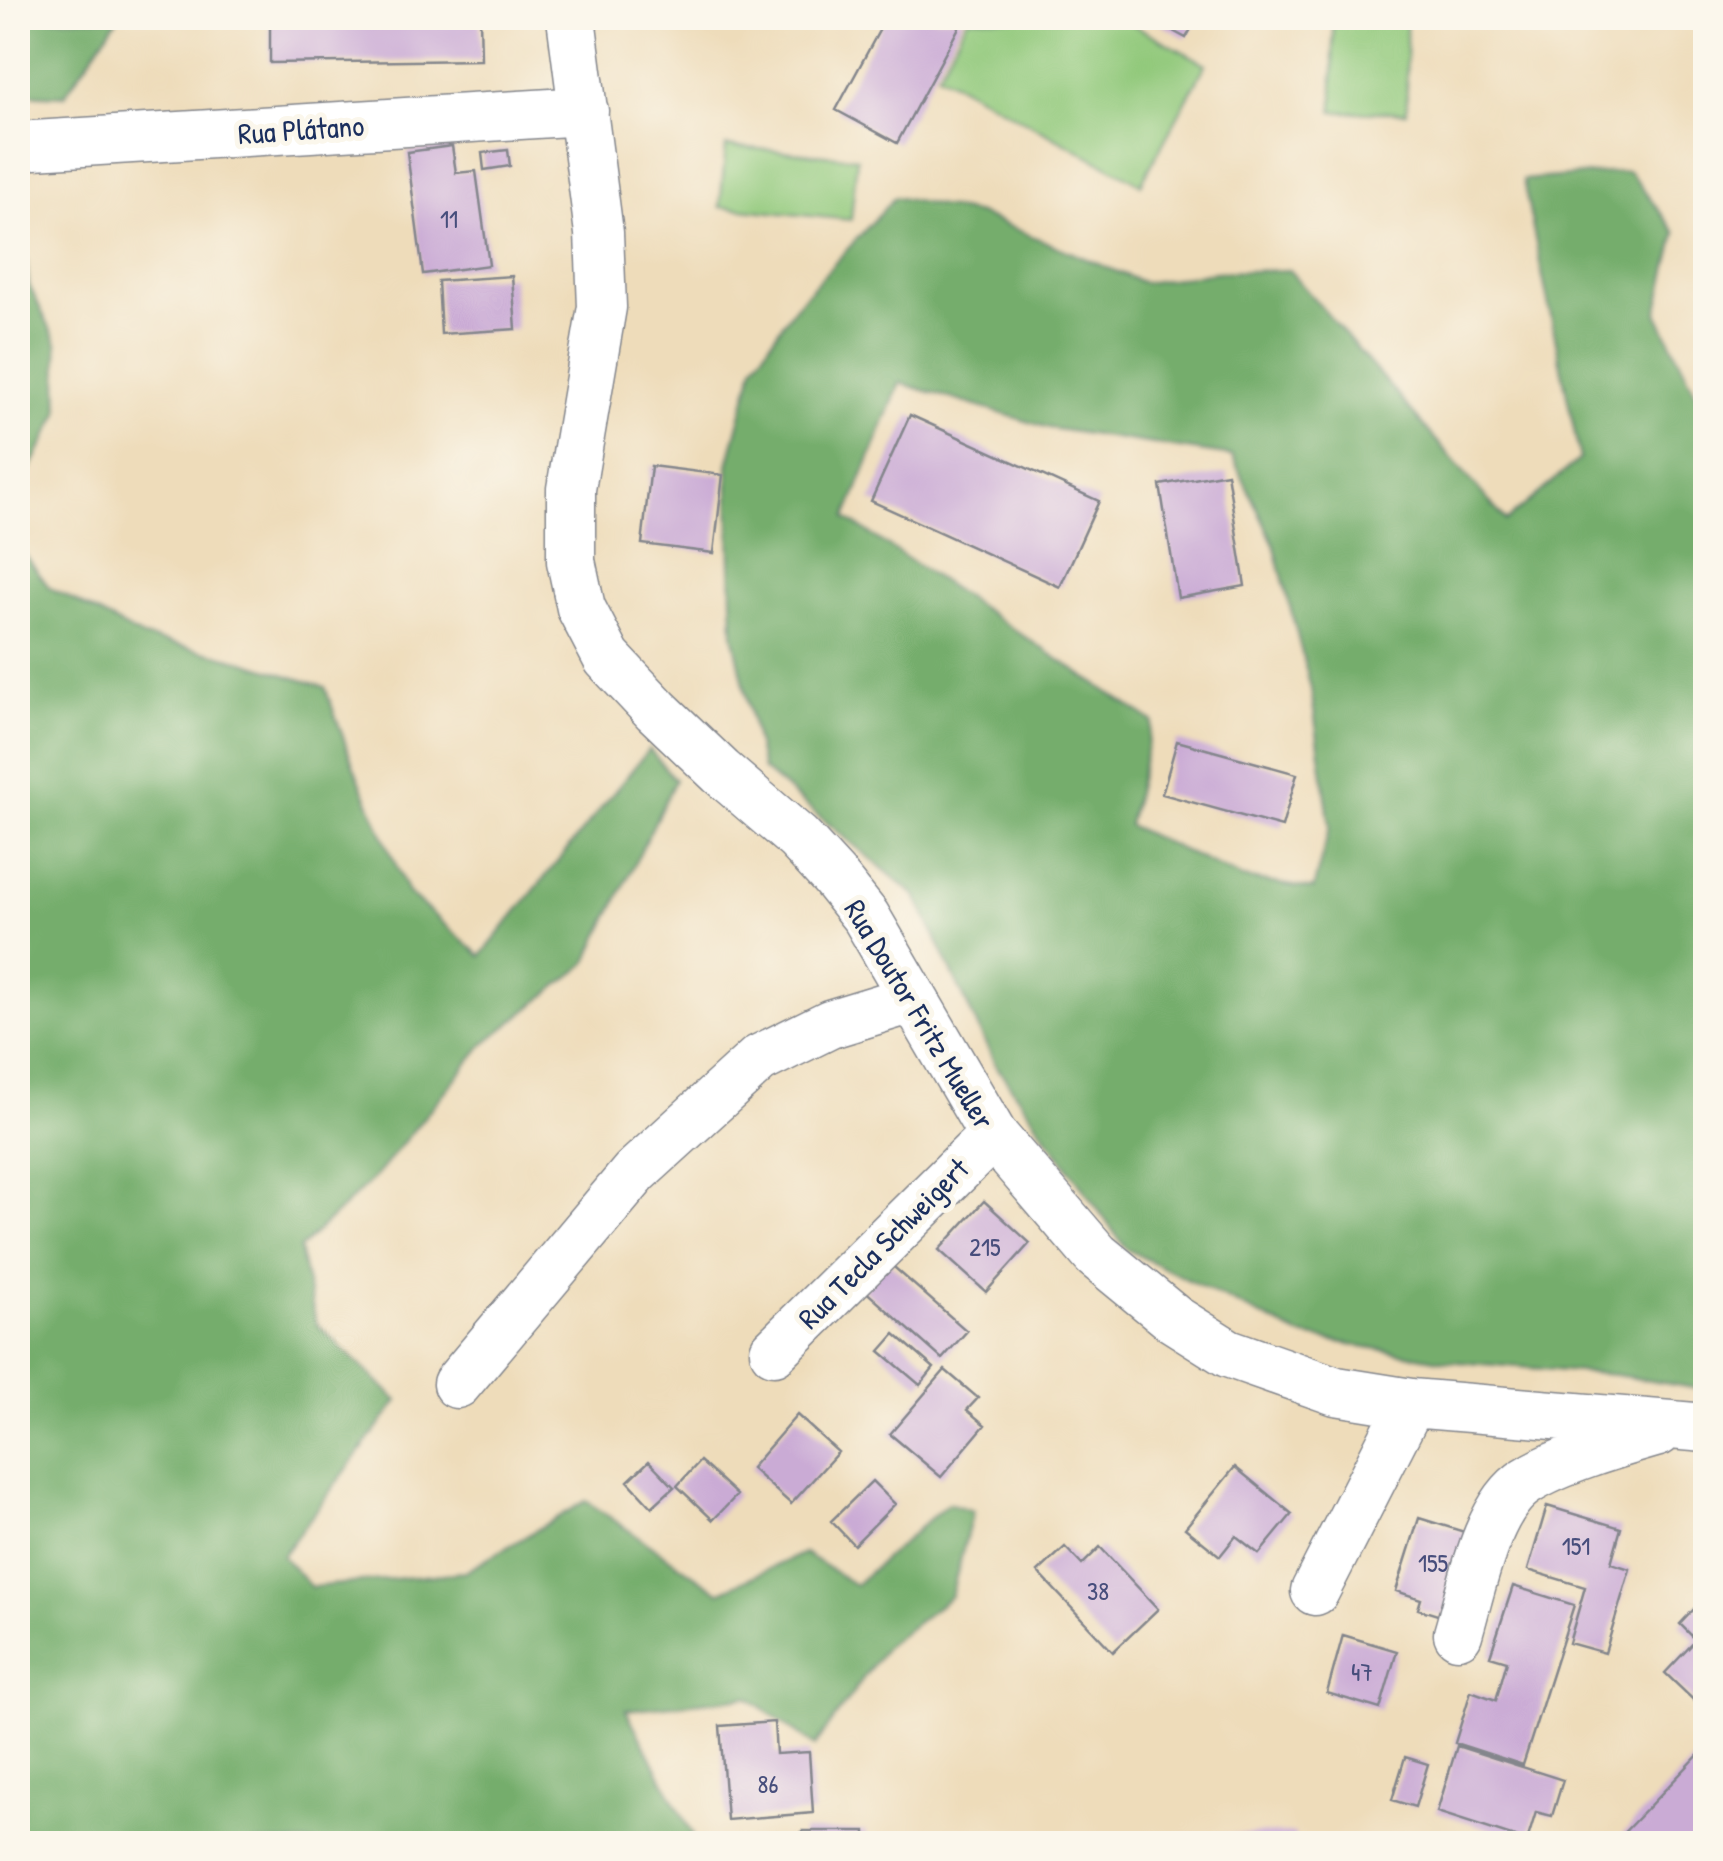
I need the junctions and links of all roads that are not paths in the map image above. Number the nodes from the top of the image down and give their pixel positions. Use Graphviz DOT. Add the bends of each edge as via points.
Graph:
graph roads {
  1 [pos="571,18"];
  2 [pos="584,111"];
  3 [pos="18,146"];
  4 [pos="912,999"];
  5 [pos="993,1135"];
  6 [pos="774,1351"];
  7 [pos="457,1384"];
  8 [pos="1412,1404"];
  9 [pos="1691,1427"];
  10 [pos="1315,1591"];
  11 [pos="1458,1634"];
  1 -- 2 [label="street, Rua Doutor Fritz Mueller"];
  2 -- 3 [label="street, Rua Plátano"];
  2 -- 4 [label="street, Rua Doutor Fritz Mueller" via="602,307 571,489 572,561 581,608 607,658 834,877 866,917"];
  4 -- 5 [label="street, Rua Doutor Fritz Mueller"];
  4 -- 7 [label="street" via="830,1024 759,1060 635,1172"];
  5 -- 6 [label="street, Rua Tecla Schweigert"];
  5 -- 8 [label="street, Rua Doutor Fritz Mueller" via="1096,1255 1228,1353 1336,1391"];
  8 -- 9 [label="street, Rua Doutor Fritz Mueller"];
  8 -- 10 [label="street"];
  9 -- 11 [label="street" via="1608,1447 1525,1482 1500,1512"];
}
